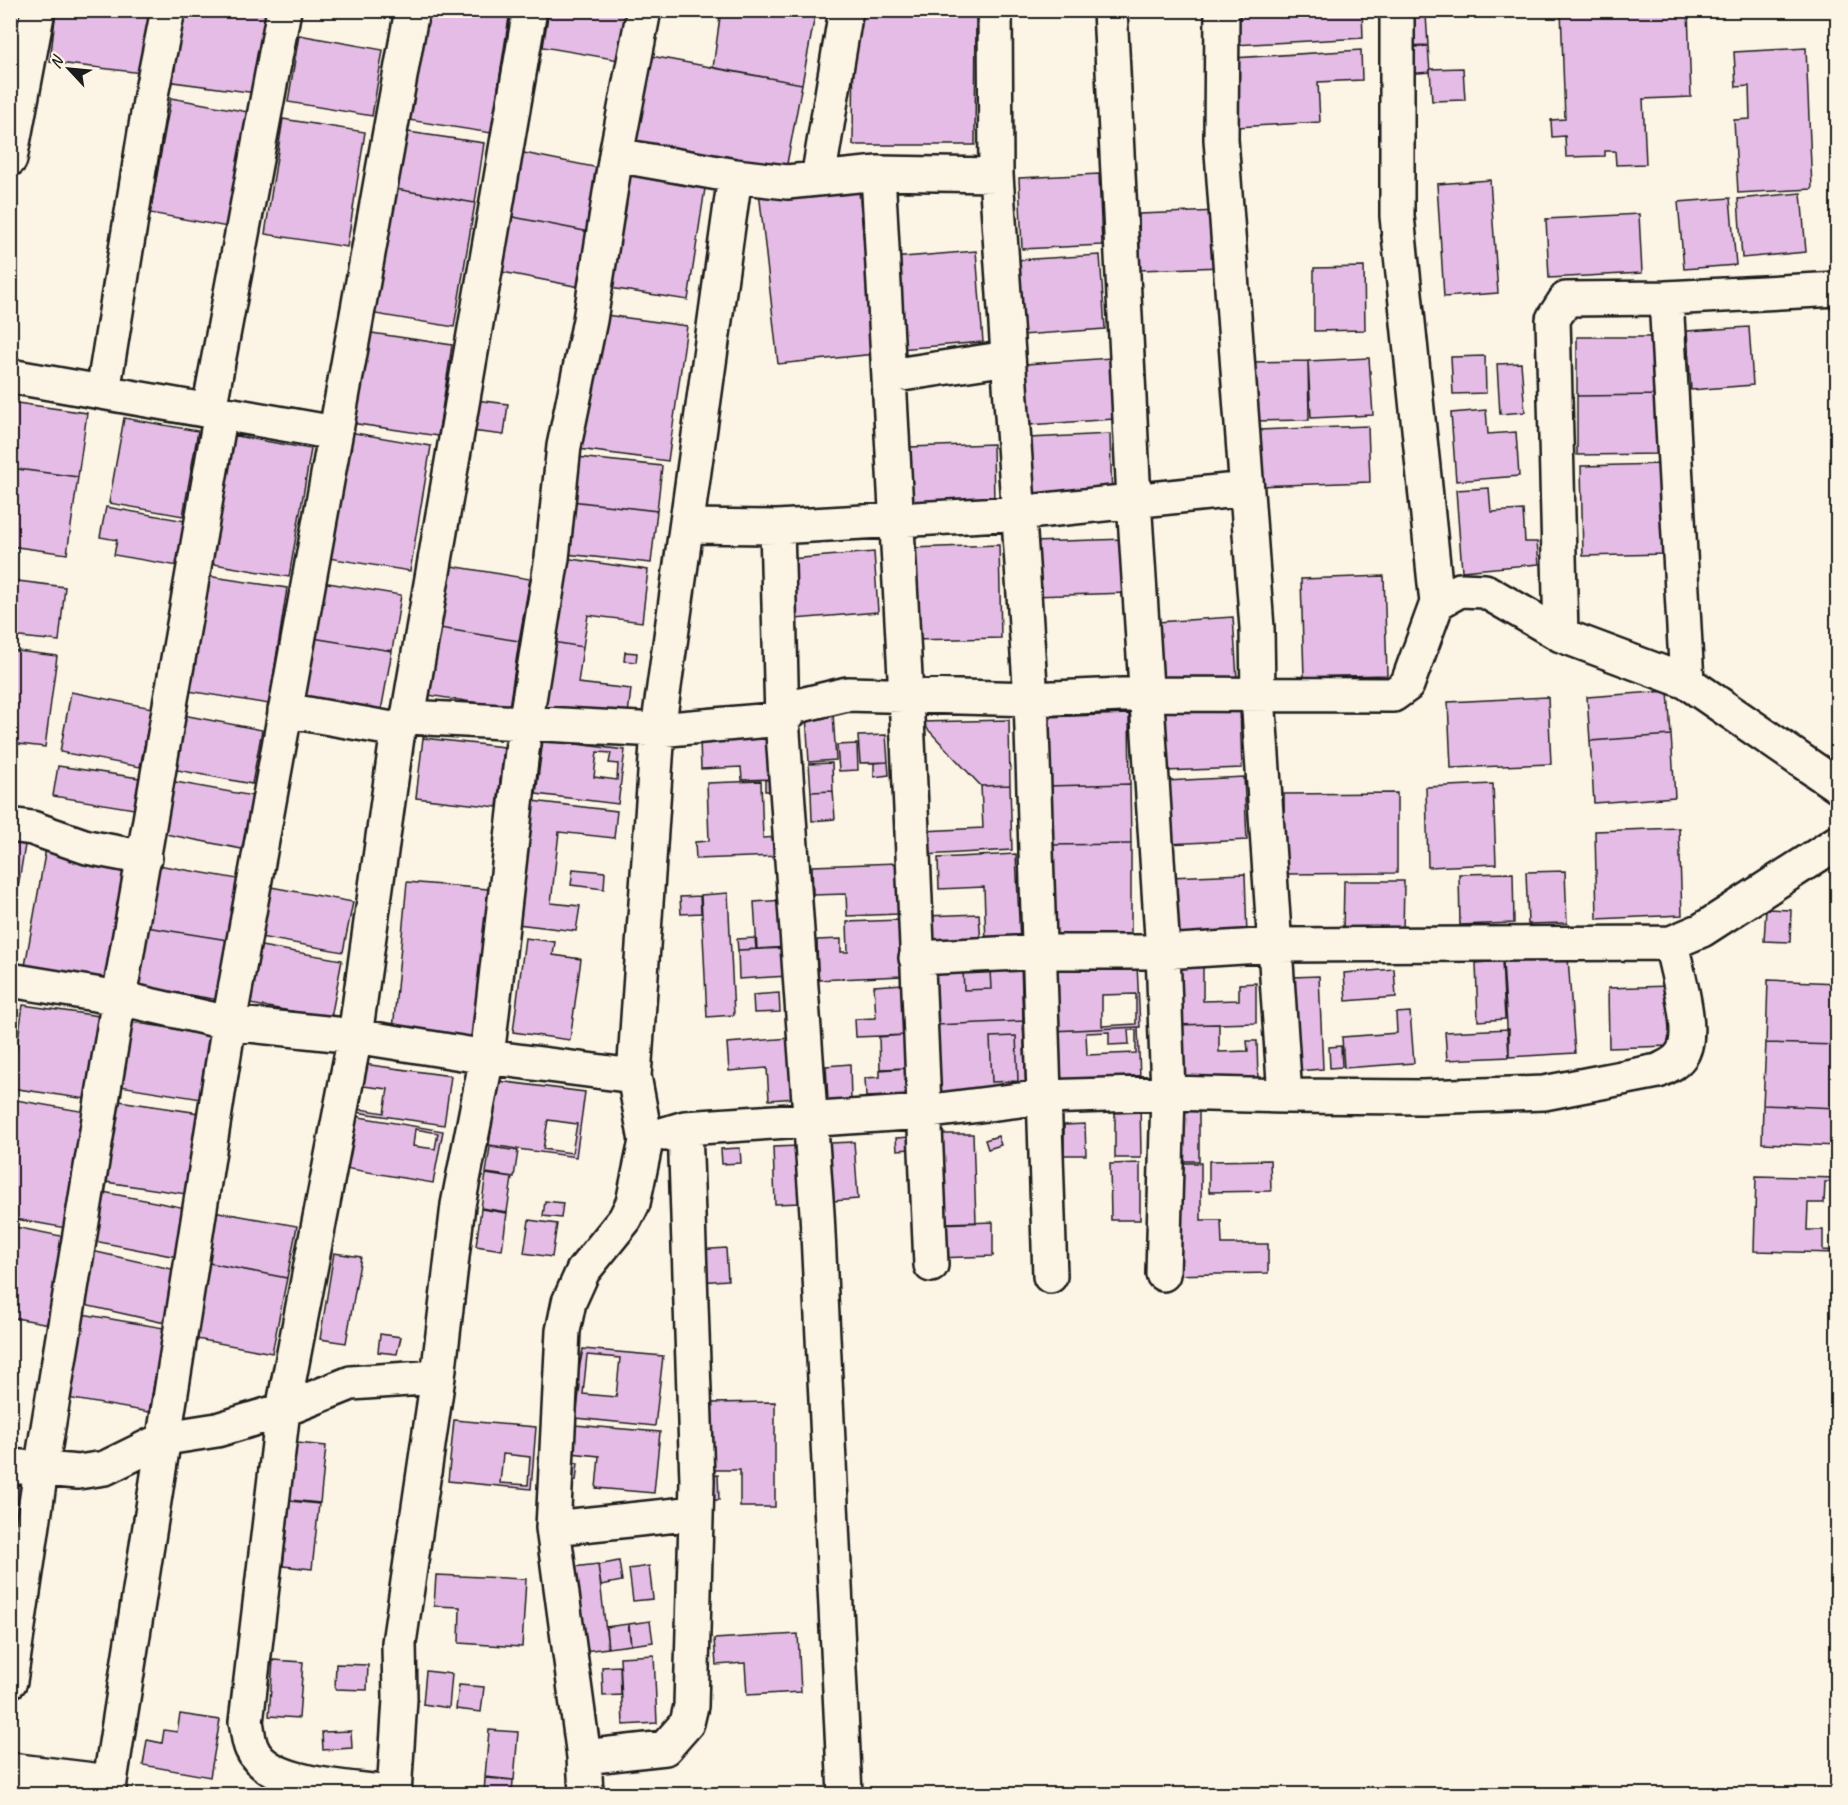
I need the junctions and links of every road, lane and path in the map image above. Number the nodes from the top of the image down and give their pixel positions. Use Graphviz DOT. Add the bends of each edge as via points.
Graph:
graph roads {
  1 [pos="38,10"];
  2 [pos="168,10"];
  3 [pos="284,10"];
  4 [pos="412,10"];
  5 [pos="530,10"];
  6 [pos="644,10"];
  7 [pos="846,10"];
  8 [pos="994,10"];
  9 [pos="1110,10"];
  10 [pos="1222,10"];
  11 [pos="1397,10"];
  12 [pos="616,155"];
  13 [pos="10,159"];
  14 [pos="878,173"];
  15 [pos="996,175"];
  16 [pos="735,176"];
  17 [pos="818,179"];
  18 [pos="1838,289"];
  19 [pos="1666,298"];
  20 [pos="1008,358"];
  21 [pos="10,376"];
  22 [pos="889,376"];
  23 [pos="103,392"];
  24 [pos="215,411"];
  25 [pos="335,433"];
  26 [pos="1246,489"];
  27 [pos="1134,500"];
  28 [pos="1018,513"];
  29 [pos="897,520"];
  30 [pos="687,526"];
  31 [pos="777,527"];
  32 [pos="1437,603"];
  33 [pos="1561,635"];
  34 [pos="1687,682"];
  35 [pos="906,694"];
  36 [pos="1145,694"];
  37 [pos="1258,696"];
  38 [pos="1031,699"];
  39 [pos="285,710"];
  40 [pos="782,719"];
  41 [pos="403,723"];
  42 [pos="525,725"];
  43 [pos="658,730"];
  44 [pos="1838,786"];
  45 [pos="10,825"];
  46 [pos="1838,842"];
  47 [pos="145,858"];
  48 [pos="1671,943"];
  49 [pos="1275,945"];
  50 [pos="1038,952"];
  51 [pos="1163,952"];
  52 [pos="916,958"];
  53 [pos="10,980"];
  54 [pos="119,998"];
  55 [pos="229,1023"];
  56 [pos="355,1036"];
  57 [pos="487,1057"];
  58 [pos="634,1077"];
  59 [pos="1168,1093"];
  60 [pos="1285,1096"];
  61 [pos="1044,1097"];
  62 [pos="923,1112"];
  63 [pos="810,1118"];
  64 [pos="685,1128"];
  65 [pos="646,1141"];
  66 [pos="931,1265"];
  67 [pos="1163,1274"];
  68 [pos="1050,1276"];
  69 [pos="438,1377"];
  70 [pos="283,1410"];
  71 [pos="166,1438"];
  72 [pos="26,1468"];
  73 [pos="696,1513"];
  74 [pos="553,1528"];
  75 [pos="15,1619"];
  76 [pos="10,1681"];
  77 [pos="584,1757"];
  78 [pos="10,1770"];
  79 [pos="109,1788"];
  80 [pos="394,1794"];
  81 [pos="586,1794"];
  82 [pos="844,1794"];
  1 -- 13 [label="street"];
  2 -- 23 [label="street"];
  3 -- 24 [label="street"];
  4 -- 25 [label="street"];
  5 -- 41 [label="street"];
  6 -- 12 [label="street"];
  7 -- 17 [label="street"];
  8 -- 15 [label="street"];
  9 -- 27 [label="street"];
  10 -- 26 [label="street" via="1221,139"];
  11 -- 32 [label="street" via="1397,216"];
  12 -- 16 [label="street"];
  12 -- 42 [label="street" via="590,320 564,446 552,558"];
  14 -- 15 [label="street"];
  14 -- 17 [label="street"];
  14 -- 22 [label="street"];
  15 -- 20 [label="street"];
  16 -- 17 [label="street" via="787,182"];
  16 -- 30 [label="street"];
  18 -- 19 [label="street"];
  19 -- 33 [label="street" via="1566,299 1553,319"];
  19 -- 34 [label="street"];
  20 -- 22 [label="street"];
  20 -- 28 [label="street"];
  21 -- 23 [label="street"];
  22 -- 29 [label="street"];
  23 -- 24 [label="street"];
  24 -- 25 [label="street"];
  24 -- 47 [label="street"];
  25 -- 39 [label="street"];
  26 -- 27 [label="street"];
  26 -- 37 [label="street"];
  27 -- 28 [label="street"];
  27 -- 36 [label="street"];
  28 -- 29 [label="street"];
  28 -- 38 [label="street"];
  29 -- 31 [label="street"];
  29 -- 35 [label="street"];
  30 -- 31 [label="street"];
  30 -- 43 [label="street"];
  31 -- 40 [label="street"];
  32 -- 33 [label="street" via="1460,590 1485,591"];
  32 -- 37 [label="street" via="1407,685 1393,695"];
  33 -- 34 [label="street"];
  34 -- 44 [label="street"];
  35 -- 38 [label="street"];
  35 -- 40 [label="street" via="847,694 797,706"];
  35 -- 52 [label="street"];
  36 -- 37 [label="street"];
  36 -- 38 [label="street"];
  36 -- 51 [label="street"];
  37 -- 49 [label="street"];
  38 -- 50 [label="street"];
  39 -- 41 [label="street"];
  39 -- 55 [label="street"];
  40 -- 43 [label="street"];
  40 -- 63 [label="street"];
  41 -- 42 [label="street"];
  41 -- 56 [label="street"];
  42 -- 43 [label="street"];
  42 -- 57 [label="street"];
  43 -- 58 [label="street"];
  45 -- 47 [label="street" via="32,828 87,847"];
  46 -- 48 [label="street" via="1702,930"];
  47 -- 54 [label="street"];
  48 -- 49 [label="street"];
  48 -- 60 [label="street" via="1688,1028 1682,1055 1658,1071 1544,1093"];
  49 -- 51 [label="street"];
  49 -- 60 [label="street"];
  50 -- 51 [label="street"];
  50 -- 52 [label="street"];
  50 -- 61 [label="street"];
  51 -- 59 [label="street"];
  52 -- 62 [label="street"];
  53 -- 54 [label="street"];
  54 -- 55 [label="street"];
  54 -- 72 [label="street"];
  55 -- 56 [label="street"];
  55 -- 71 [label="street"];
  56 -- 57 [label="street"];
  56 -- 70 [label="street"];
  57 -- 58 [label="street"];
  57 -- 69 [label="street" via="458,1205"];
  58 -- 65 [label="street"];
  59 -- 60 [label="street"];
  59 -- 61 [label="street"];
  59 -- 67 [label="street"];
  61 -- 62 [label="street"];
  61 -- 68 [label="street"];
  62 -- 63 [label="street"];
  62 -- 66 [label="street"];
  63 -- 64 [label="street"];
  63 -- 82 [label="street"];
  64 -- 65 [label="street"];
  64 -- 73 [label="street"];
  65 -- 74 [label="street" via="629,1211 583,1271 569,1302 563,1331"];
  69 -- 70 [label="street" via="351,1383"];
  69 -- 80 [label="street" via="399,1643"];
  70 -- 71 [label="street" via="217,1430"];
  70 -- 80 [label="street" via="246,1722 252,1749 264,1765 292,1778"];
  71 -- 72 [label="street" via="105,1468 78,1472"];
  71 -- 79 [label="street"];
  72 -- 75 [label="street"];
  73 -- 74 [label="street"];
  73 -- 77 [label="street" via="691,1706 687,1723 665,1748"];
  74 -- 77 [label="street"];
  75 -- 76 [label="street"];
  77 -- 81 [label="street"];
  78 -- 79 [label="street"];
}
